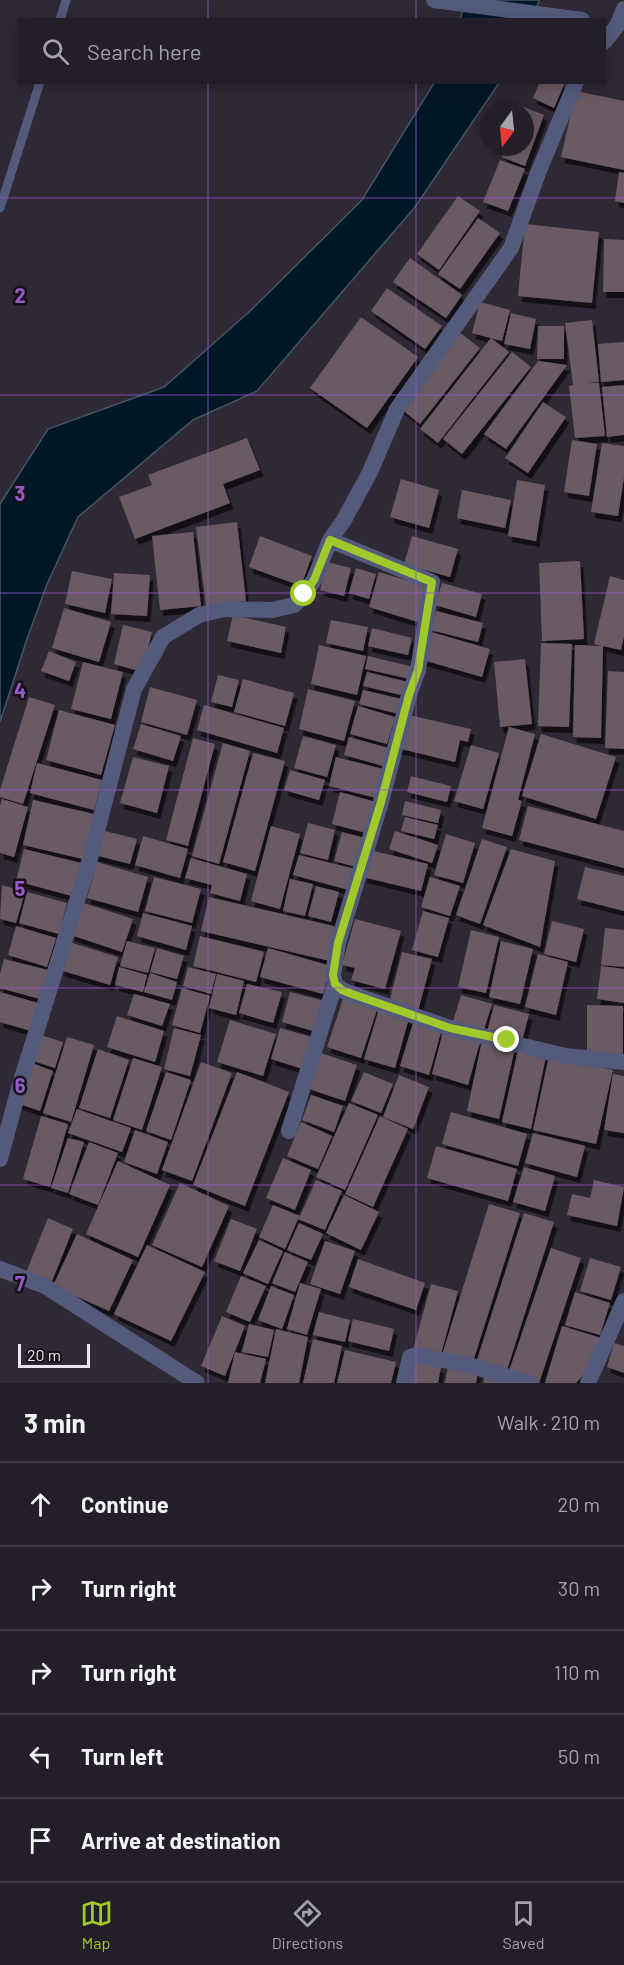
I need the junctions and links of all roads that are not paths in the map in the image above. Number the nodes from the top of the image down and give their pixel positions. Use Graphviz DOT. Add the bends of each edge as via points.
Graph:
graph roads {
  1 [pos="66,0"];
  2 [pos="434,0"];
  3 [pos="441,1"];
  4 [pos="624,9"];
  5 [pos="61,18"];
  6 [pos="577,18"];
  7 [pos="615,26"];
  8 [pos="606,39"];
  9 [pos="39,84"];
  10 [pos="575,84"];
  11 [pos="0,208"];
  12 [pos="330,540"];
  13 [pos="335,984"];
  14 [pos="624,1062"];
  15 [pos="289,1131"];
  16 [pos="0,1159"];
  17 [pos="0,1269"];
  18 [pos="624,1301"];
  19 [pos="197,1383"];
  20 [pos="404,1383"];
  21 [pos="530,1383"];
  22 [pos="588,1383"];
  1 -- 5 [label="lane"];
  2 -- 3 [label="street"];
  3 -- 6 [label="street"];
  4 -- 7 [label="street"];
  7 -- 8 [label="street"];
  9 -- 11 [label="lane"];
  10 -- 12 [label="street" via="512,248 397,409 370,472"];
  12 -- 13 [label="street" via="432,582 418,670 338,943"];
  12 -- 16 [label="street" via="314,580 294,605 273,610 224,609 199,615 163,637 134,689 89,862"];
  13 -- 14 [label="street" via="352,994 450,1028 565,1056"];
  13 -- 15 [label="street"];
  17 -- 19 [label="street" via="45,1286"];
  18 -- 22 [label="street"];
  20 -- 21 [label="street" via="410,1357 416,1355"];
}
